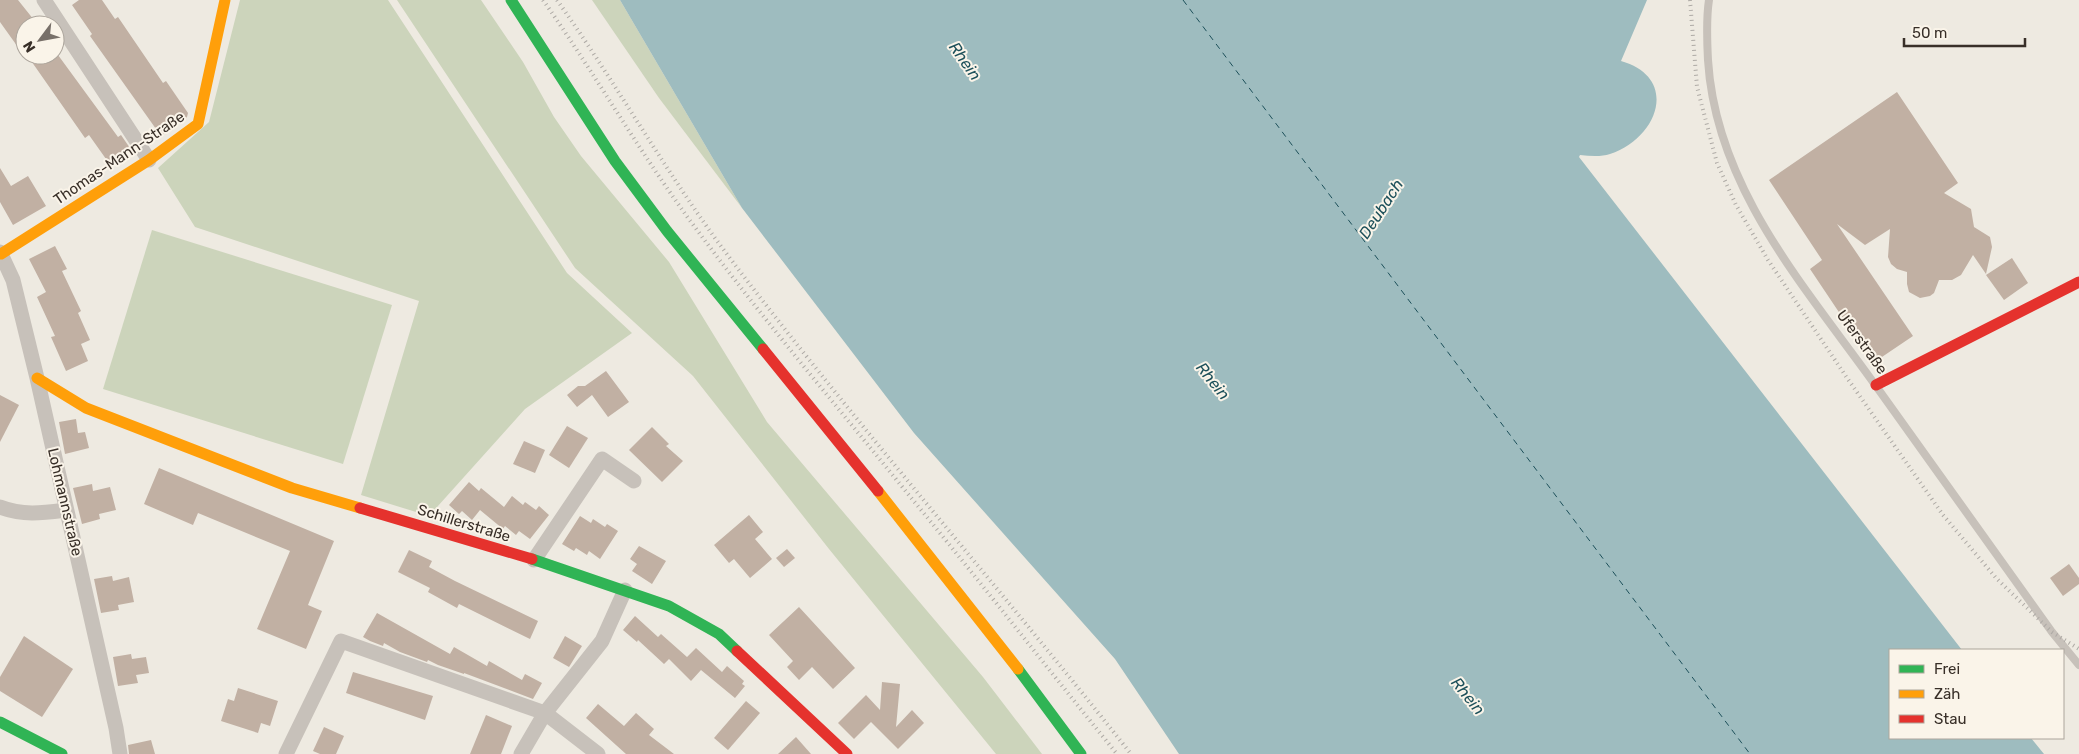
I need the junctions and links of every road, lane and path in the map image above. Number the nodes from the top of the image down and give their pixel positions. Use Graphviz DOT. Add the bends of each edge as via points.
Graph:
graph roads {
  1 [pos="44,0"];
  2 [pos="225,0"];
  3 [pos="511,0"];
  4 [pos="1709,0"];
  5 [pos="149,160"];
  6 [pos="0,253"];
  7 [pos="2079,282"];
  8 [pos="37,378"];
  9 [pos="1876,385"];
  10 [pos="634,481"];
  11 [pos="0,507"];
  12 [pos="66,510"];
  13 [pos="534,560"];
  14 [pos="625,590"];
  15 [pos="2079,666"];
  16 [pos="545,713"];
  17 [pos="0,722"];
  18 [pos="62,754"];
  19 [pos="120,754"];
  20 [pos="286,754"];
  21 [pos="521,754"];
  22 [pos="598,754"];
  23 [pos="847,754"];
  24 [pos="1081,754"];
  1 -- 5 [label="street"];
  2 -- 5 [label="street, Thomas-Mann-Straße" via="198,124"];
  3 -- 24 [label="street" via="615,161 667,231 989,630"];
  4 -- 9 [label="lane, Uferstraße" via="1707,46 1710,88 1735,174 1762,225 1789,266"];
  5 -- 6 [label="street, Thomas-Mann-Straße"];
  6 -- 8 [label="street, Lohmannstraße" via="13,280"];
  7 -- 9 [label="street"];
  8 -- 12 [label="street, Lohmannstraße"];
  8 -- 13 [label="street, Schillerstraße" via="86,408 292,488"];
  9 -- 15 [label="lane, Uferstraße"];
  10 -- 13 [label="street" via="602,459"];
  11 -- 12 [label="street" via="26,514"];
  12 -- 19 [label="street, Lohmannstraße"];
  13 -- 14 [label="street, Schillerstraße"];
  14 -- 16 [label="street" via="602,641"];
  14 -- 23 [label="street, Schillerstraße" via="669,606 719,634"];
  16 -- 20 [label="street" via="341,641"];
  16 -- 21 [label="street"];
  16 -- 22 [label="street"];
  17 -- 18 [label="street"];
}
